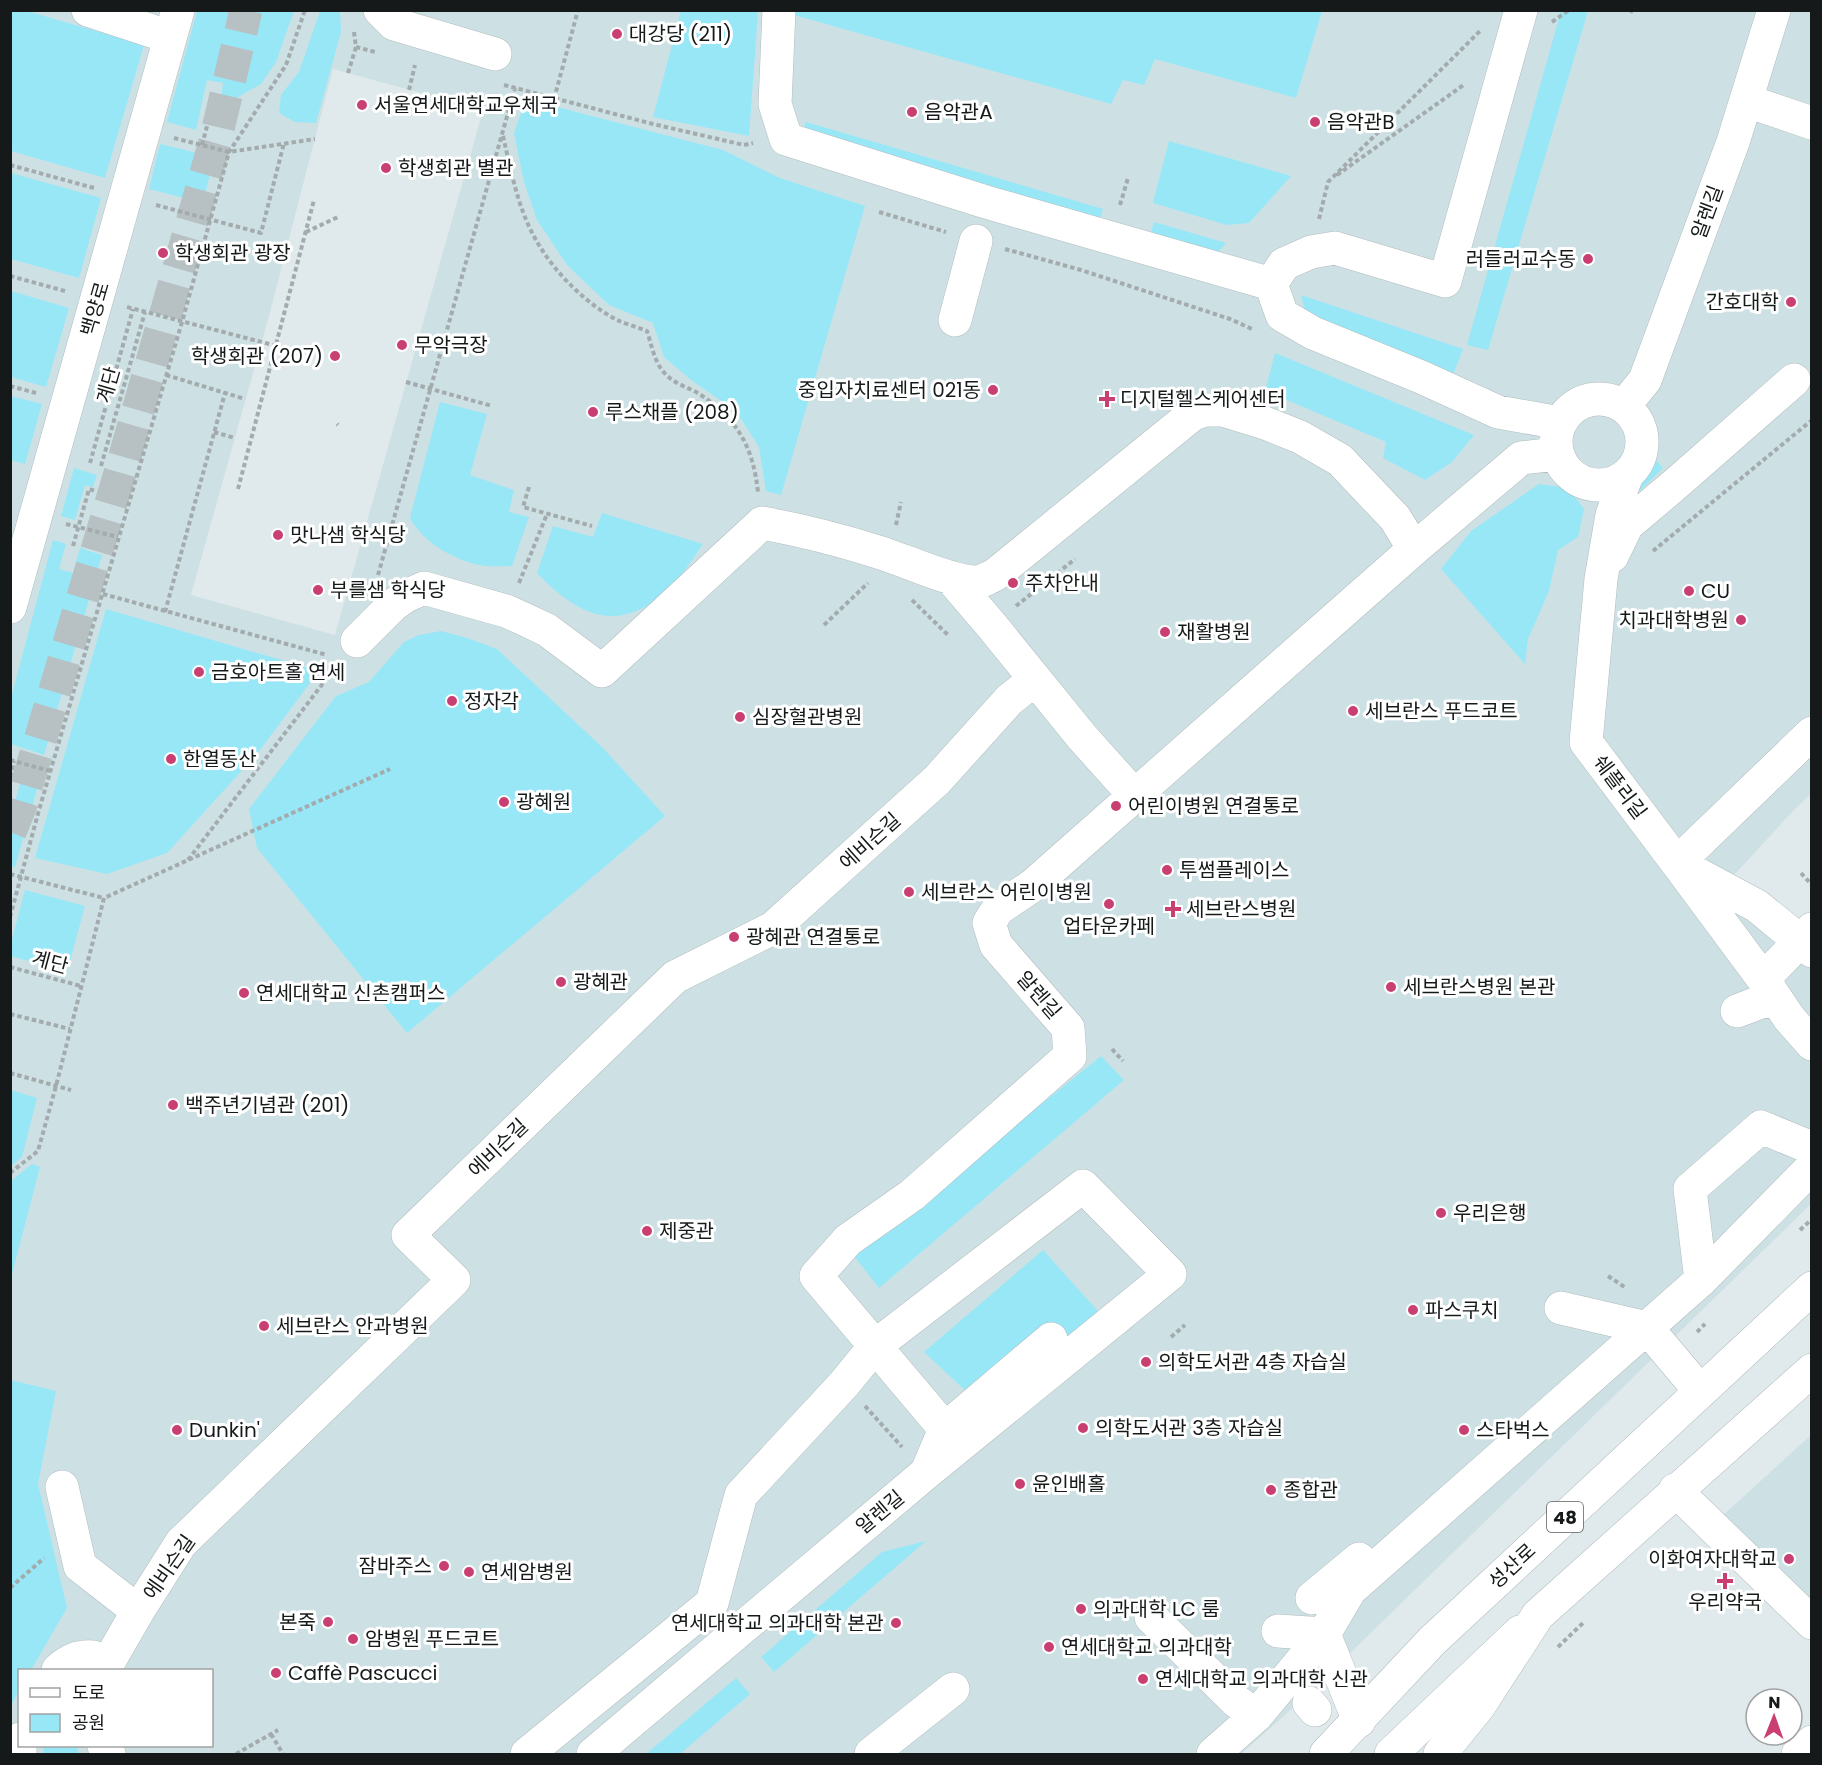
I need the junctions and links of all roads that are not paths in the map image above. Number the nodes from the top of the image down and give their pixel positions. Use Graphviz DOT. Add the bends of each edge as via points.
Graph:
graph roads {
  1 [pos="380,10"];
  2 [pos="779,10"];
  3 [pos="1774,10"];
  4 [pos="107,13"];
  5 [pos="1535,17"];
  6 [pos="174,24"];
  7 [pos="495,54"];
  8 [pos="1747,101"];
  9 [pos="1812,123"];
  10 [pos="976,241"];
  11 [pos="1271,284"];
  12 [pos="955,320"];
  13 [pos="1794,380"];
  14 [pos="1632,417"];
  15 [pos="1559,439"];
  16 [pos="1627,475"];
  17 [pos="1680,482"];
  18 [pos="1414,549"];
  19 [pos="950,577"];
  20 [pos="1601,579"];
  21 [pos="10,607"];
  22 [pos="350,650"];
  23 [pos="1034,680"];
  24 [pos="1812,734"];
  25 [pos="1134,795"];
  26 [pos="1677,863"];
  27 [pos="1808,940"];
  28 [pos="1770,989"];
  29 [pos="1737,1011"];
  30 [pos="1812,1044"];
  31 [pos="1812,1148"];
  32 [pos="1812,1167"];
  33 [pos="1701,1280"];
  34 [pos="1812,1288"];
  35 [pos="1561,1308"];
  36 [pos="1647,1328"];
  37 [pos="1052,1339"];
  38 [pos="874,1346"];
  39 [pos="1609,1350"];
  40 [pos="1812,1370"];
  41 [pos="1701,1391"];
  42 [pos="945,1429"];
  43 [pos="926,1473"];
  44 [pos="62,1488"];
  45 [pos="1676,1490"];
  46 [pos="1312,1598"];
  47 [pos="138,1611"];
  48 [pos="1538,1615"];
  49 [pos="1151,1617"];
  50 [pos="1812,1623"];
  51 [pos="1278,1631"];
  52 [pos="1324,1634"];
  53 [pos="99,1664"];
  54 [pos="60,1669"];
  55 [pos="952,1689"];
  56 [pos="1479,1706"];
  57 [pos="1256,1716"];
  58 [pos="1359,1721"];
  59 [pos="1812,1742"];
  60 [pos="527,1755"];
  61 [pos="593,1755"];
  62 [pos="871,1755"];
  63 [pos="1213,1755"];
  64 [pos="1326,1755"];
  65 [pos="1391,1755"];
  66 [pos="1440,1755"];
  67 [pos="1461,1755"];
  68 [pos="1798,1755"];
  1 -- 7 [label="street" via="394,24"];
  2 -- 11 [label="street" via="775,104 786,139 986,202"];
  3 -- 8 [label="street, 알렌길"];
  4 -- 6 [label="street"];
  5 -- 11 [label="street" via="1445,281 1335,248 1311,252 1284,264"];
  6 -- 21 [label="street, 백양로"];
  8 -- 9 [label="street"];
  8 -- 14 [label="street, 알렌길"];
  10 -- 12 [label="street"];
  11 -- 15 [label="street" via="1282,315 1313,333"];
  13 -- 17 [label="street"];
  14 -- 15 [label="street" via="1608,400 1580,403 1568,411"];
  14 -- 16 [label="street" via="1642,440 1641,453"];
  14 -- 17 [label="street"];
  15 -- 16 [label="street" via="1564,467 1574,477 1601,485"];
  15 -- 18 [label="street" via="1521,458"];
  16 -- 20 [label="street, 쉐플리길" via="1612,515"];
  17 -- 20 [label="street" via="1627,525"];
  18 -- 19 [label="street" via="1395,518 1340,460 1265,423 1223,410 1205,410 1193,414 996,574 974,582"];
  18 -- 25 [label="street"];
  19 -- 22 [label="street" via="879,552 762,523 602,671 547,630 526,620 424,588 393,605"];
  19 -- 23 [label="street"];
  20 -- 26 [label="street, 쉐플리길" via="1586,742"];
  23 -- 25 [label="street"];
  23 -- 47 [label="street, 에비슨길" via="1009,700 937,780 773,928 675,977 408,1235 454,1280 180,1543"];
  24 -- 26 [label="street"];
  25 -- 38 [label="street, 알렌길" via="1032,886 998,909 989,923 996,945 1068,1028 1070,1056 912,1195 848,1240 816,1276"];
  26 -- 27 [label="street, 쉐플리길" via="1757,906"];
  26 -- 28 [label="street"];
  27 -- 28 [label="street"];
  28 -- 29 [label="street" via="1758,1003"];
  28 -- 30 [label="street"];
  31 -- 33 [label="street" via="1761,1127 1690,1189"];
  32 -- 33 [label="street"];
  33 -- 36 [label="street"];
  34 -- 41 [label="street, 성산로 / 48"];
  35 -- 36 [label="street"];
  36 -- 41 [label="street"];
  36 -- 52 [label="street" via="1350,1590"];
  37 -- 42 [label="street"];
  38 -- 42 [label="street"];
  38 -- 43 [label="street, 알렌길" via="1083,1186 1170,1274"];
  38 -- 60 [label="street" via="741,1495 712,1603"];
  39 -- 46 [label="street" via="1446,1482"];
  40 -- 45 [label="street"];
  41 -- 58 [label="street, 성산로 / 48" via="1432,1641"];
  42 -- 43 [label="street"];
  43 -- 61 [label="street, 알렌길"];
  44 -- 47 [label="street" via="81,1566"];
  45 -- 48 [label="street"];
  45 -- 50 [label="street"];
  47 -- 53 [label="street, 에비슨길"];
  48 -- 56 [label="street"];
  48 -- 65 [label="street"];
  49 -- 57 [label="street"];
  51 -- 52 [label="street"];
  52 -- 57 [label="street"];
  52 -- 58 [label="street"];
  53 -- 54 [label="street" via="82,1656 69,1660"];
  55 -- 62 [label="street"];
  56 -- 66 [label="street"];
  56 -- 67 [label="street"];
  57 -- 63 [label="street"];
  58 -- 64 [label="street, 성산로 / 48"];
  59 -- 68 [label="street"];
}
